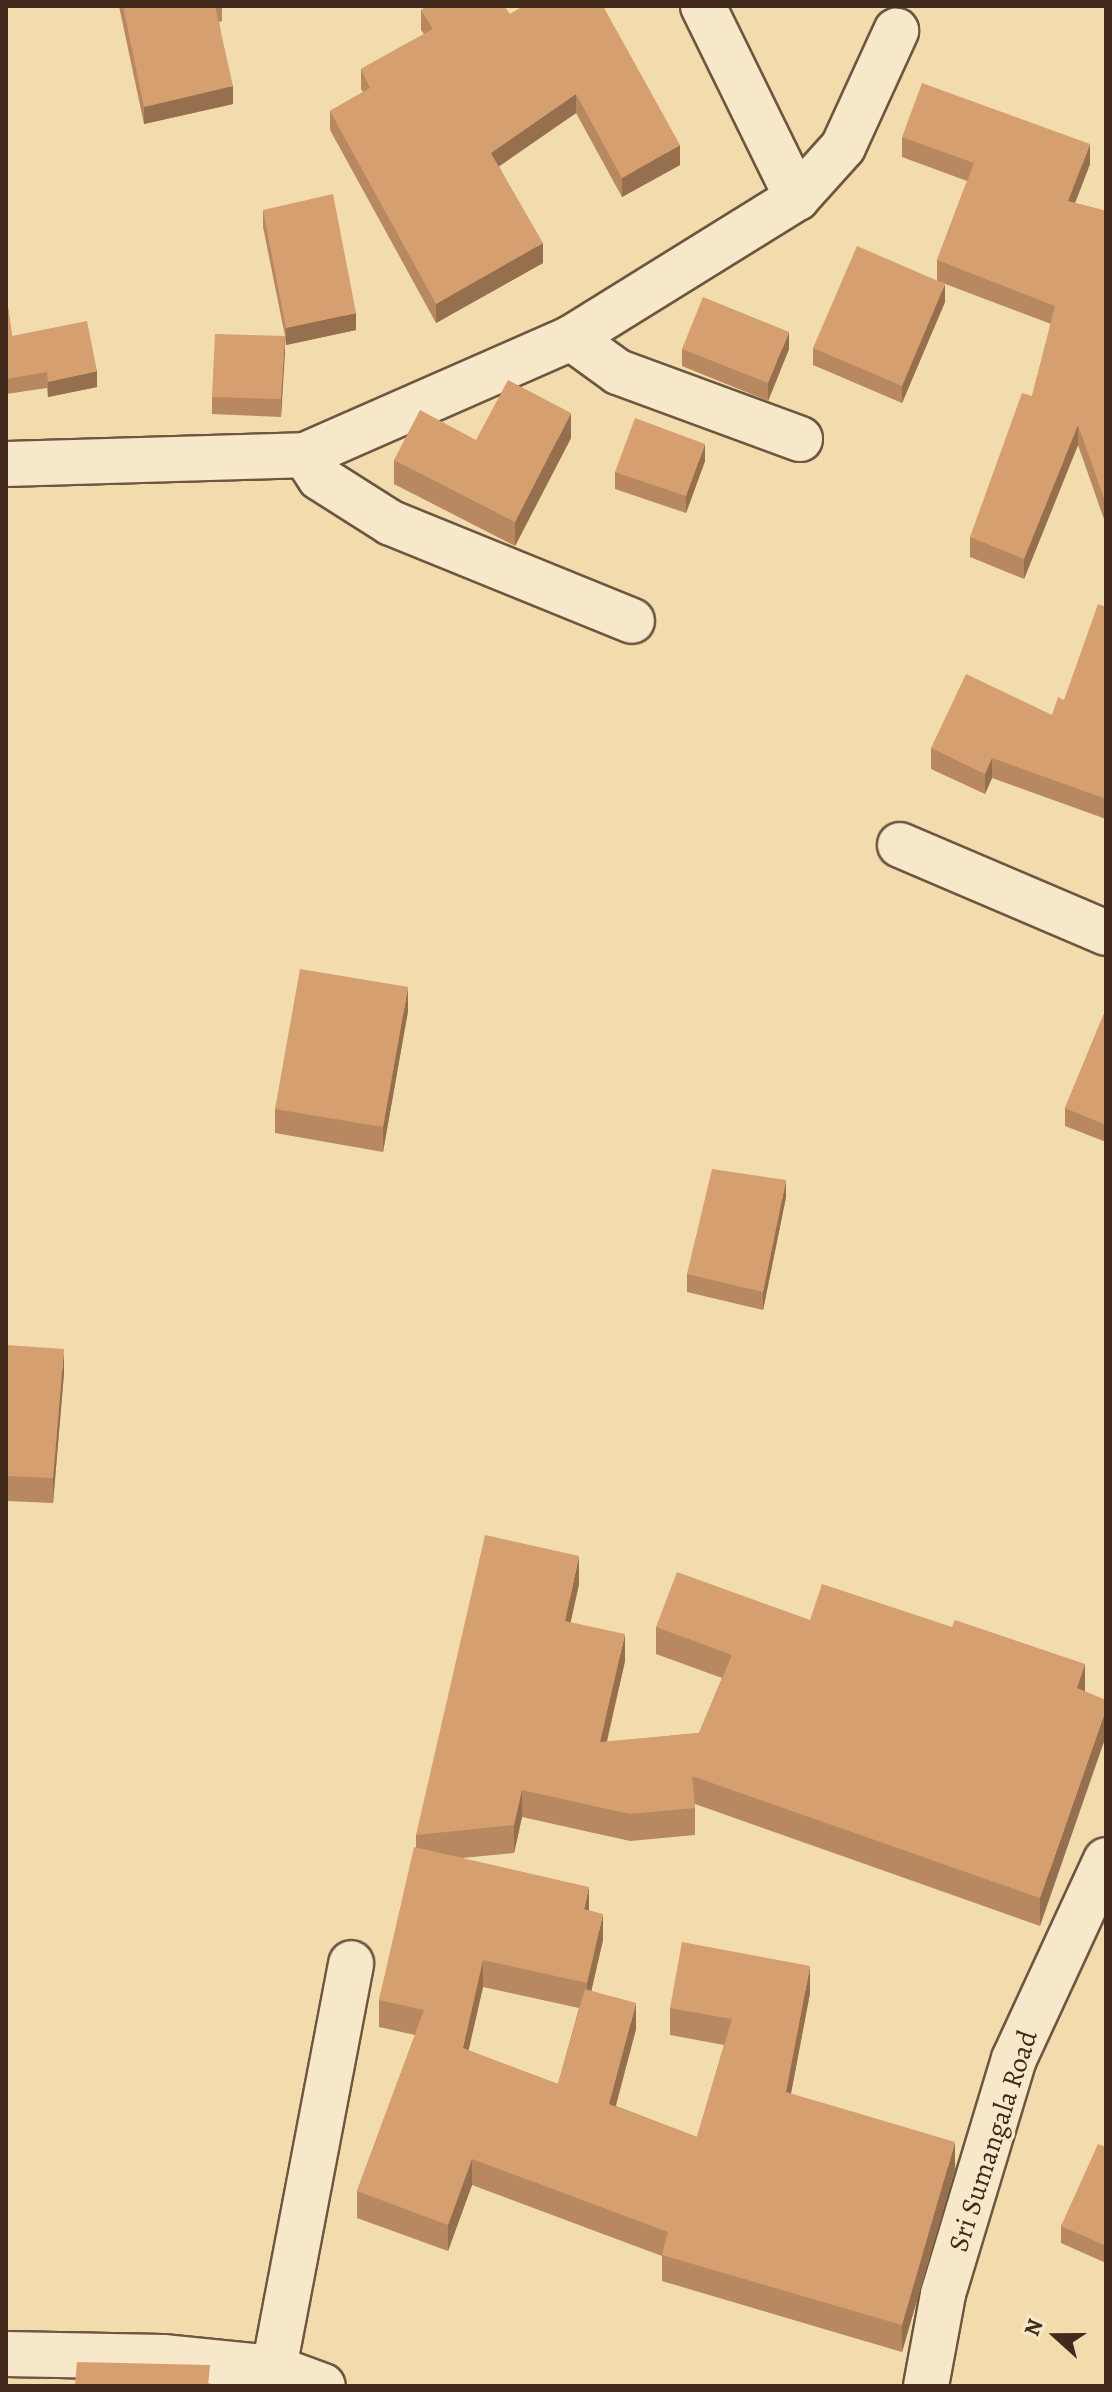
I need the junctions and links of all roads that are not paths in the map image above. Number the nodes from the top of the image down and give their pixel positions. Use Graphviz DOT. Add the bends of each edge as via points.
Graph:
graph roads {
  1 [pos="703,6"];
  2 [pos="896,31"];
  3 [pos="797,198"];
  4 [pos="571,338"];
  5 [pos="800,439"];
  6 [pos="305,455"];
  7 [pos="6,464"];
  8 [pos="632,621"];
  9 [pos="900,845"];
  10 [pos="1106,933"];
  11 [pos="1106,1860"];
  12 [pos="351,1963"];
  13 [pos="6,2354"];
  14 [pos="274,2368"];
  15 [pos="323,2386"];
  16 [pos="926,2386"];
  1 -- 3 [label="street"];
  2 -- 3 [label="street" via="843,147"];
  3 -- 4 [label="street"];
  4 -- 5 [label="street" via="618,372"];
  4 -- 6 [label="street"];
  6 -- 7 [label="street"];
  6 -- 8 [label="street" via="320,478 391,523"];
  9 -- 10 [label="street"];
  11 -- 16 [label="street, Sri Sumangala Road" via="1014,2059 943,2294"];
  12 -- 14 [label="street"];
  13 -- 14 [label="street" via="163,2357"];
  14 -- 15 [label="street"];
}
